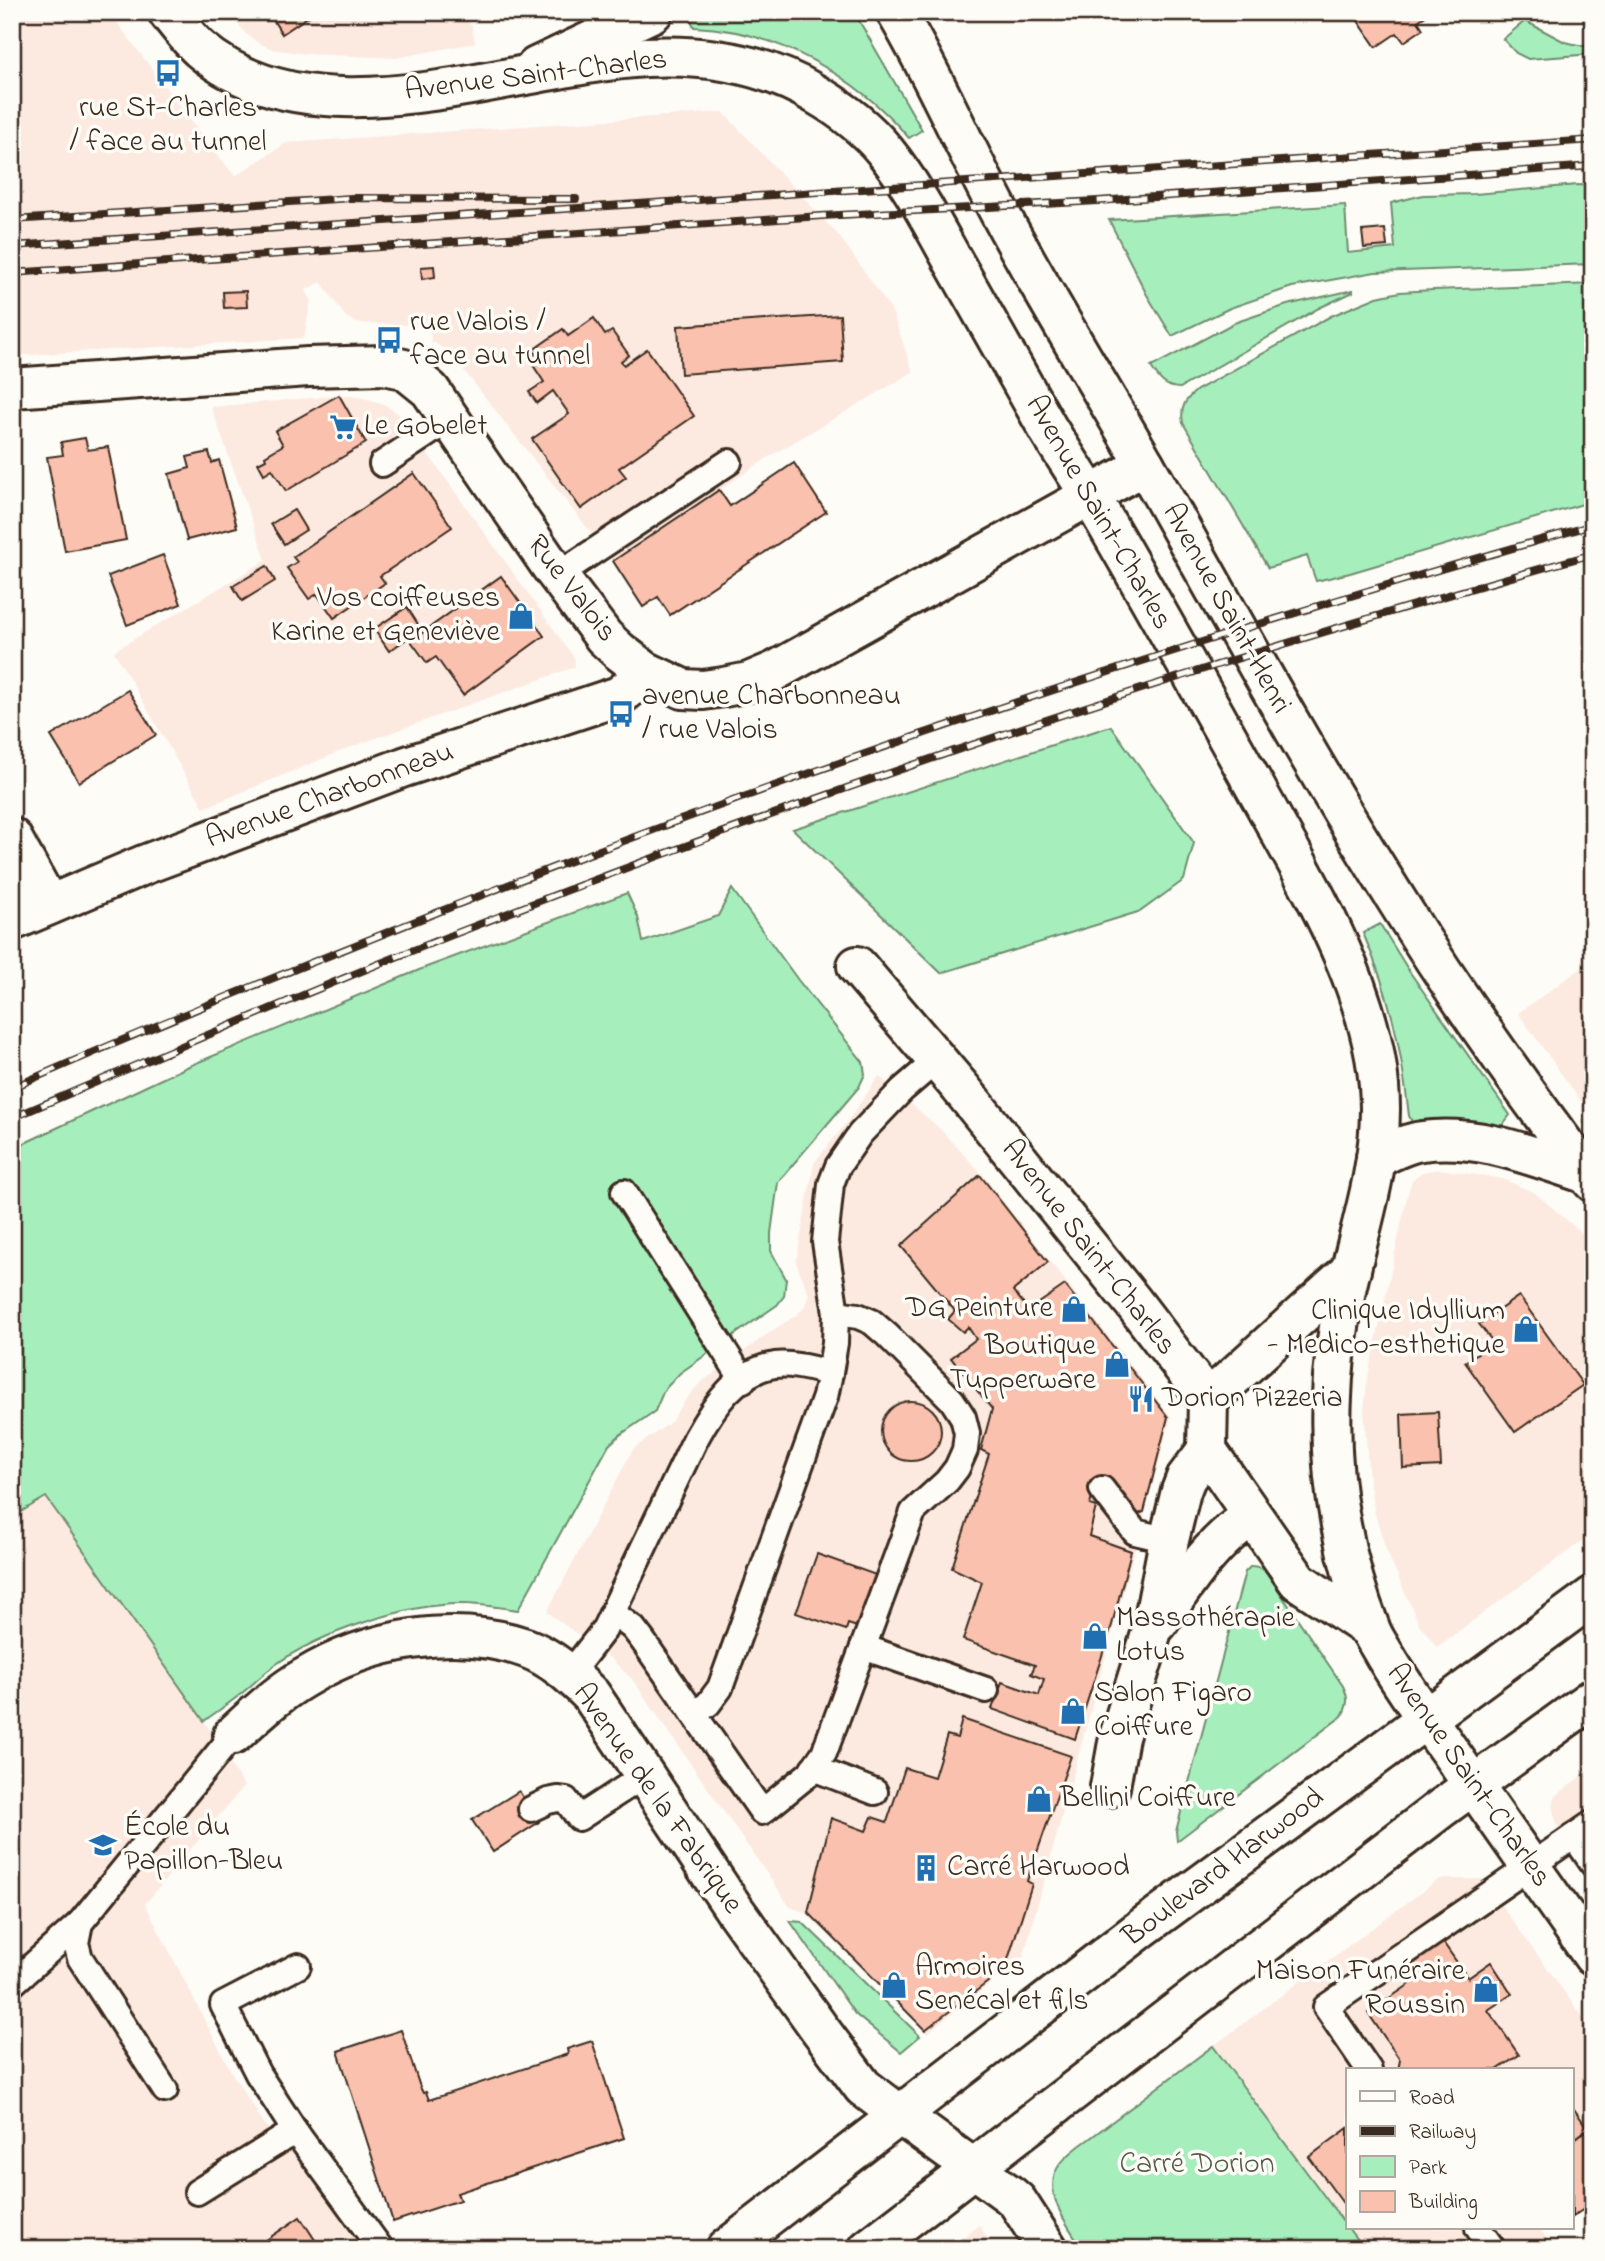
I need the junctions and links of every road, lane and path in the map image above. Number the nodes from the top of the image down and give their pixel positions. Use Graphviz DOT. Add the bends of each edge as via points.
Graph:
graph roads {
  1 [pos="168,12"];
  2 [pos="653,12"];
  3 [pos="896,12"];
  4 [pos="515,76"];
  5 [pos="12,388"];
  6 [pos="450,419"];
  7 [pos="729,462"];
  8 [pos="382,464"];
  9 [pos="1145,465"];
  10 [pos="1090,496"];
  11 [pos="558,575"];
  12 [pos="645,671"];
  13 [pos="12,838"];
  14 [pos="49,905"];
  15 [pos="12,921"];
  16 [pos="857,966"];
  17 [pos="937,1060"];
  18 [pos="1376,1158"];
  19 [pos="1590,1178"];
  20 [pos="624,1192"];
  21 [pos="1351,1270"];
  22 [pos="836,1313"];
  23 [pos="830,1373"];
  24 [pos="743,1380"];
  25 [pos="1208,1400"];
  26 [pos="1207,1450"];
  27 [pos="1102,1489"];
  28 [pos="1252,1516"];
  29 [pos="1168,1540"];
  30 [pos="1593,1597"];
  31 [pos="612,1613"];
  32 [pos="1370,1629"];
  33 [pos="1151,1633"];
  34 [pos="863,1647"];
  35 [pos="569,1675"];
  36 [pos="986,1690"];
  37 [pos="1593,1698"];
  38 [pos="694,1714"];
  39 [pos="1426,1718"];
  40 [pos="233,1735"];
  41 [pos="813,1768"];
  42 [pos="645,1775"];
  43 [pos="1473,1785"];
  44 [pos="1110,1787"];
  45 [pos="875,1792"];
  46 [pos="531,1809"];
  47 [pos="1583,1829"];
  48 [pos="1593,1864"];
  49 [pos="1531,1868"];
  50 [pos="80,1923"];
  51 [pos="1593,1956"];
  52 [pos="298,1966"];
  53 [pos="12,1984"];
  54 [pos="1368,2068"];
  55 [pos="165,2090"];
  56 [pos="900,2115"];
  57 [pos="295,2132"];
  58 [pos="975,2168"];
  59 [pos="197,2192"];
  60 [pos="1479,2230"];
  61 [pos="381,2249"];
  62 [pos="726,2249"];
  63 [pos="868,2249"];
  64 [pos="1048,2249"];
  65 [pos="1493,2249"];
  1 -- 4 [label="main road, Avenue Saint-Charles" via="201,50 220,63 283,90 314,95 394,95"];
  2 -- 4 [label="main road"];
  3 -- 9 [label="main road, Avenue Saint-Henri" via="1003,218"];
  4 -- 10 [label="main road, Avenue Saint-Charles" via="648,57 728,61 790,80 841,111 883,148 910,187"];
  5 -- 6 [label="main road, Rue Valois" via="394,365 421,380"];
  6 -- 8 [label="lane"];
  6 -- 11 [label="main road, Rue Valois"];
  7 -- 11 [label="lane"];
  9 -- 10 [label="main road, Rue Valois"];
  9 -- 19 [label="main road, Avenue Saint-Henri" via="1298,738 1401,908 1507,1066"];
  10 -- 12 [label="main road, Rue Valois" via="749,682 683,689"];
  10 -- 18 [label="main road, Avenue Saint-Charles" via="1326,915 1369,1031 1378,1073"];
  11 -- 12 [label="main road, Rue Valois" via="604,637"];
  12 -- 14 [label="main road, Avenue Charbonneau" via="619,696 404,767"];
  13 -- 14 [label="main road"];
  14 -- 15 [label="main road, Avenue Charbonneau"];
  16 -- 17 [label="main road, Avenue Saint-Charles"];
  17 -- 22 [label="lane" via="860,1134 838,1166 831,1184 825,1242"];
  17 -- 25 [label="main road, Avenue Saint-Charles"];
  18 -- 19 [label="main road" via="1422,1141 1458,1140 1514,1150"];
  18 -- 21 [label="main road, Avenue Saint-Charles"];
  20 -- 24 [label="lane"];
  21 -- 25 [label="main road"];
  21 -- 32 [label="main road, Avenue Saint-Charles" via="1335,1360 1333,1453 1341,1525"];
  22 -- 23 [label="lane"];
  22 -- 34 [label="lane" via="872,1322 952,1400 967,1433 957,1468 913,1513"];
  23 -- 24 [label="lane" via="774,1365"];
  23 -- 38 [label="lane" via="720,1688 709,1704"];
  24 -- 31 [label="lane" via="710,1412"];
  25 -- 26 [label="main road"];
  26 -- 28 [label="main road, Avenue Saint-Charles"];
  26 -- 29 [label="main road" via="1186,1478"];
  27 -- 29 [label="lane" via="1135,1532"];
  28 -- 32 [label="main road, Avenue Saint-Charles" via="1298,1581"];
  28 -- 33 [label="main road" via="1202,1560"];
  29 -- 33 [label="main road"];
  30 -- 39 [label="main road, Boulevard Harwood"];
  31 -- 35 [label="lane"];
  31 -- 38 [label="lane" via="633,1628"];
  32 -- 39 [label="main road, Avenue Saint-Charles"];
  33 -- 44 [label="main road" via="1119,1737"];
  34 -- 36 [label="lane"];
  34 -- 41 [label="lane" via="824,1753"];
  35 -- 40 [label="main road, Avenue de la Fabrique" via="535,1653 502,1642 460,1636 407,1641 359,1651 322,1667 285,1690"];
  35 -- 42 [label="main road, Avenue de la Fabrique" via="591,1695"];
  37 -- 43 [label="main road"];
  38 -- 41 [label="lane" via="762,1812"];
  39 -- 43 [label="main road, Avenue Saint-Charles"];
  39 -- 56 [label="main road, Boulevard Harwood"];
  40 -- 50 [label="lane"];
  41 -- 45 [label="lane"];
  42 -- 46 [label="lane" via="579,1818 566,1800 558,1798"];
  42 -- 56 [label="main road, Avenue de la Fabrique" via="734,1909 863,2087"];
  43 -- 49 [label="main road, Avenue Saint-Charles"];
  43 -- 58 [label="main road"];
  47 -- 48 [label="lane"];
  47 -- 49 [label="lane"];
  49 -- 51 [label="main road, Avenue Saint-Charles"];
  49 -- 54 [label="lane" via="1326,2007"];
  50 -- 53 [label="lane"];
  50 -- 55 [label="lane" via="76,1943 80,1958"];
  52 -- 57 [label="lane" via="223,2005 258,2074"];
  56 -- 58 [label="main road, Avenue de la Fabrique"];
  56 -- 62 [label="main road, Boulevard Harwood"];
  57 -- 59 [label="lane"];
  57 -- 61 [label="lane"];
  58 -- 63 [label="main road"];
  58 -- 64 [label="main road, Avenue de la Fabrique" via="1017,2201"];
  60 -- 65 [label="lane"];
}
